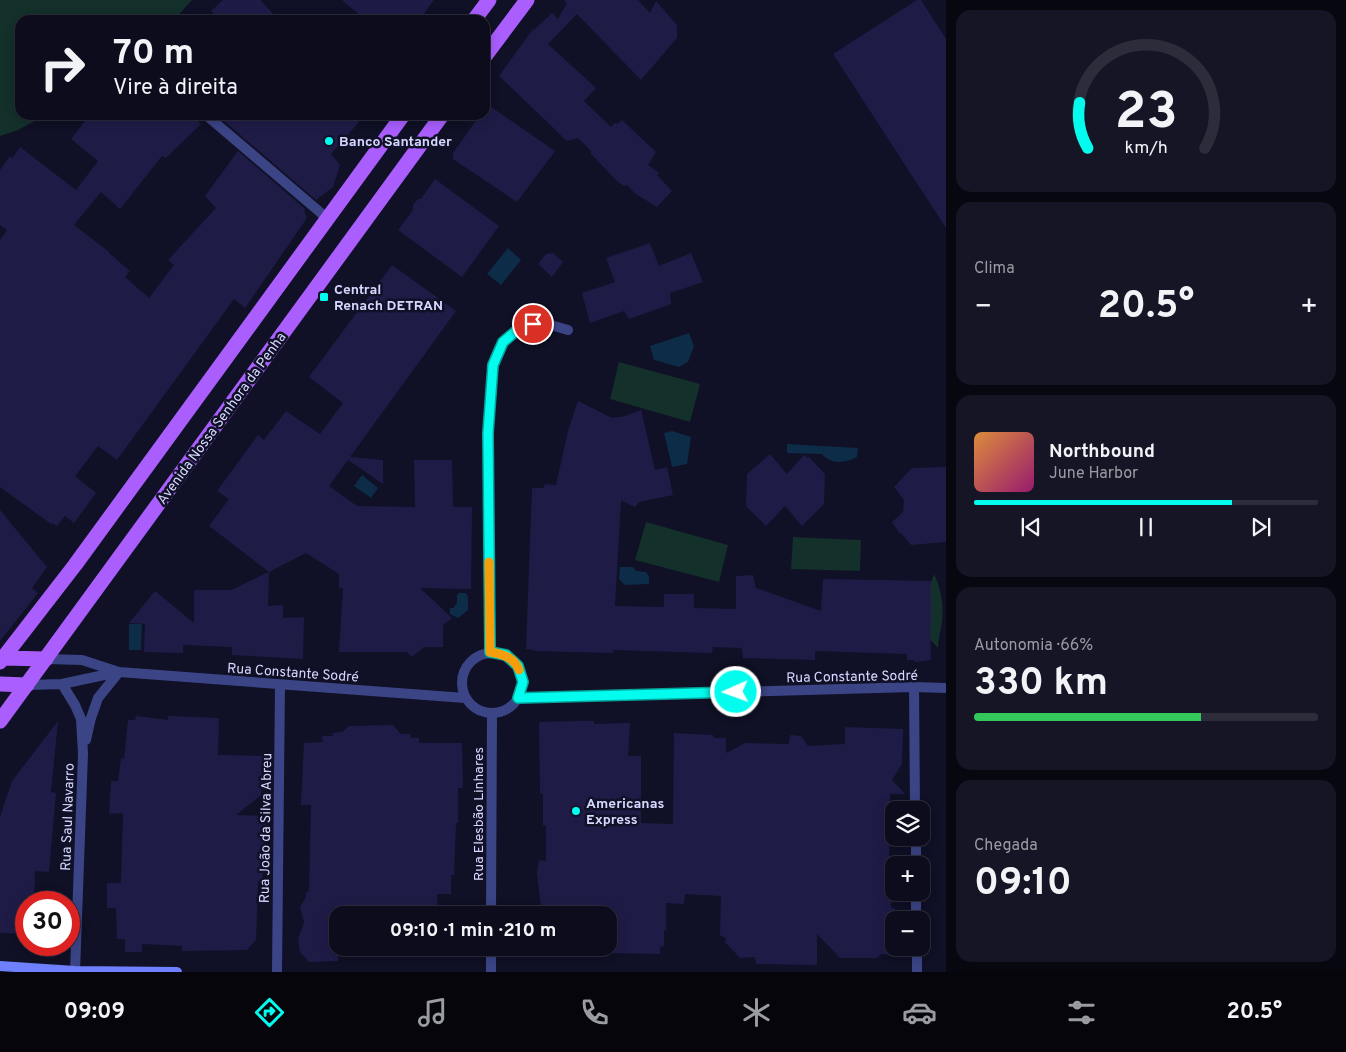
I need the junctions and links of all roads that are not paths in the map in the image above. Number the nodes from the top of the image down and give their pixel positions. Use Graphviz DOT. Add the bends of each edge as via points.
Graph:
graph roads {
  1 [pos="489,0"];
  2 [pos="527,0"];
  3 [pos="478,15"];
  4 [pos="490,49"];
  5 [pos="212,120"];
  6 [pos="399,120"];
  7 [pos="438,120"];
  8 [pos="328,219"];
  9 [pos="568,330"];
  10 [pos="490,652"];
  11 [pos="1,659"];
  12 [pos="46,659"];
  13 [pos="119,672"];
  14 [pos="0,684"];
  15 [pos="62,684"];
  16 [pos="280,684"];
  17 [pos="27,686"];
  18 [pos="914,687"];
  19 [pos="946,688"];
  20 [pos="465,698"];
  21 [pos="518,698"];
  22 [pos="492,713"];
  23 [pos="0,721"];
  24 [pos="83,754"];
  25 [pos="916,801"];
  26 [pos="491,906"];
  27 [pos="491,956"];
  28 [pos="917,956"];
  29 [pos="0,966"];
  30 [pos="75,971"];
  31 [pos="177,972"];
  32 [pos="277,972"];
  33 [pos="491,972"];
  34 [pos="917,972"];
  1 -- 3 [label="main road"];
  2 -- 4 [label="main road"];
  5 -- 8 [label="street"];
  6 -- 8 [label="main road"];
  7 -- 12 [label="main road, Avenida Nossa Senhora da Penha"];
  8 -- 11 [label="main road" via="75,565"];
  9 -- 10 [label="street" via="544,323 522,326 503,342 493,365 488,433"];
  10 -- 20 [label="street" via="478,655 462,674"];
  10 -- 21 [label="street" via="506,655 518,666 523,682"];
  11 -- 12 [label="main road"];
  12 -- 13 [label="street, Rua Constante Sodré" via="82,660"];
  12 -- 17 [label="main road, Avenida Nossa Senhora da Penha"];
  13 -- 15 [label="street, Rua Constante Sodré"];
  13 -- 16 [label="street, Rua Constante Sodré"];
  13 -- 24 [label="street, Rua Saul Navarro" via="98,698"];
  14 -- 17 [label="main road"];
  15 -- 17 [label="street, Rua Constante Sodré"];
  15 -- 24 [label="street, Rua Saul Navarro" via="81,719"];
  16 -- 20 [label="street, Rua Constante Sodré"];
  16 -- 32 [label="street, Rua João da Silva Abreu"];
  17 -- 23 [label="main road, Avenida Nossa Senhora da Penha"];
  18 -- 19 [label="street, Rua Constante Sodré"];
  18 -- 21 [label="street, Rua Constante Sodré"];
  18 -- 25 [label="street"];
  20 -- 22 [label="street" via="472,706"];
  21 -- 22 [label="street" via="507,709"];
  22 -- 26 [label="street, Rua Elesbão Linhares"];
  24 -- 30 [label="street, Rua Saul Navarro"];
  27 -- 33 [label="street"];
  28 -- 34 [label="street"];
  29 -- 30 [label="street"];
  30 -- 31 [label="street"];
}
